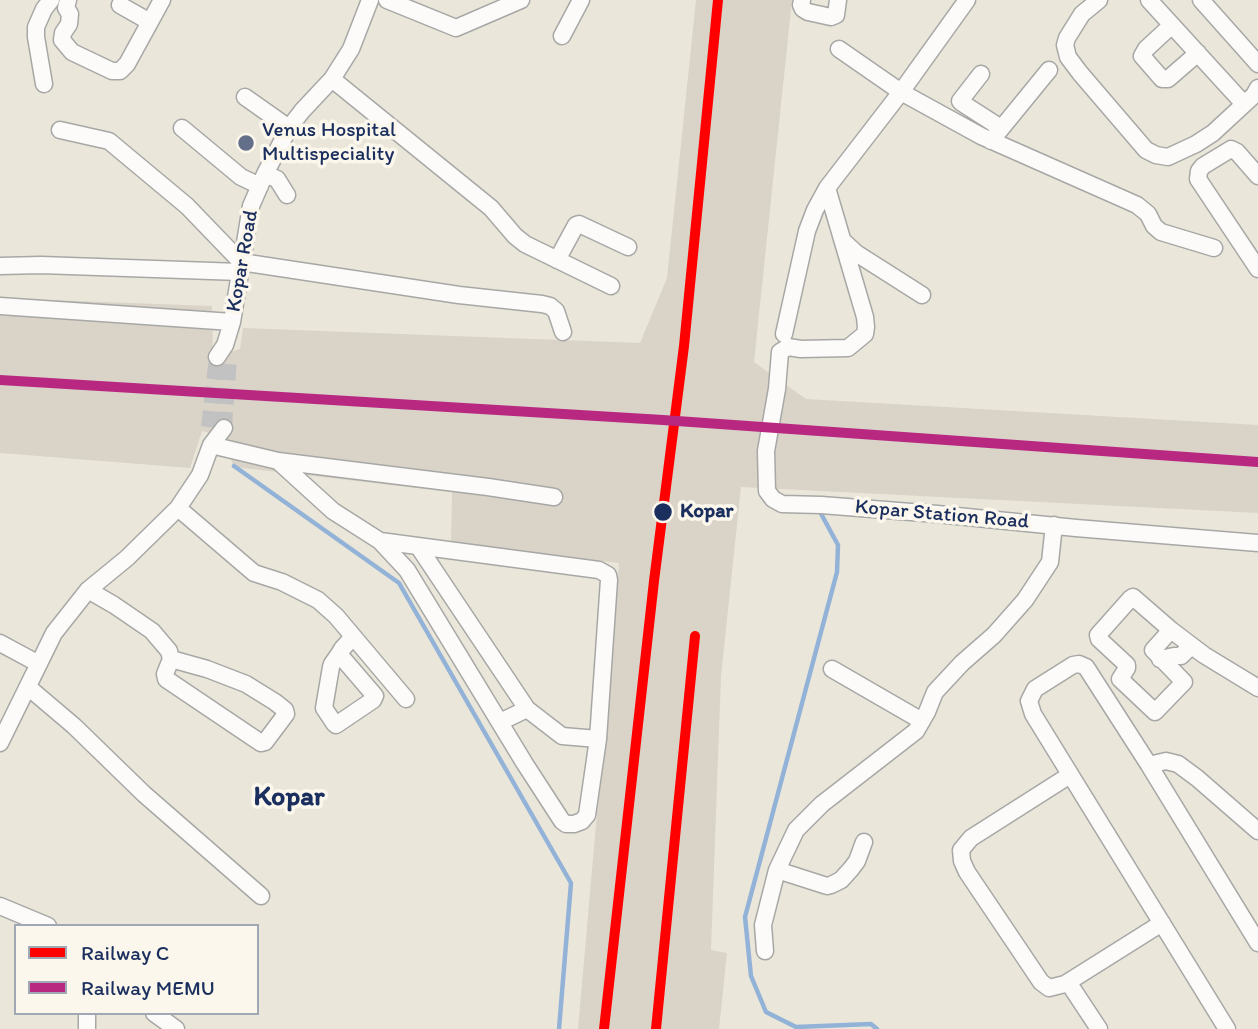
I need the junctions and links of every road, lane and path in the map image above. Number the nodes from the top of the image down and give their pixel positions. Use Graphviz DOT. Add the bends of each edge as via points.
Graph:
graph roads {
  1 [pos="51,0"];
  2 [pos="68,0"];
  3 [pos="162,0"];
  4 [pos="370,0"];
  5 [pos="387,0"];
  6 [pos="521,0"];
  7 [pos="581,0"];
  8 [pos="802,0"];
  9 [pos="838,0"];
  10 [pos="848,0"];
  11 [pos="967,0"];
  12 [pos="1099,0"];
  13 [pos="1149,0"];
  14 [pos="1200,0"];
  15 [pos="121,5"];
  16 [pos="150,22"];
  17 [pos="844,25"];
  18 [pos="1172,25"];
  19 [pos="562,36"];
  20 [pos="839,49"];
  21 [pos="1198,53"];
  22 [pos="1258,64"];
  23 [pos="1049,69"];
  24 [pos="981,74"];
  25 [pos="332,79"];
  26 [pos="44,84"];
  27 [pos="1258,88"];
  28 [pos="901,92"];
  29 [pos="244,97"];
  30 [pos="1244,104"];
  31 [pos="182,128"];
  32 [pos="289,128"];
  33 [pos="60,130"];
  34 [pos="996,135"];
  35 [pos="1258,176"];
  36 [pos="262,180"];
  37 [pos="827,188"];
  38 [pos="287,195"];
  39 [pos="842,241"];
  40 [pos="628,247"];
  41 [pos="1214,248"];
  42 [pos="557,260"];
  43 [pos="0,265"];
  44 [pos="241,267"];
  45 [pos="1258,269"];
  46 [pos="611,286"];
  47 [pos="922,295"];
  48 [pos="0,306"];
  49 [pos="232,322"];
  50 [pos="564,332"];
  51 [pos="784,334"];
  52 [pos="224,353"];
  53 [pos="216,427"];
  54 [pos="211,445"];
  55 [pos="278,461"];
  56 [pos="554,497"];
  57 [pos="178,508"];
  58 [pos="1054,525"];
  59 [pos="380,541"];
  60 [pos="1258,543"];
  61 [pos="418,546"];
  62 [pos="88,590"];
  63 [pos="1171,630"];
  64 [pos="353,637"];
  65 [pos="0,643"];
  66 [pos="1191,646"];
  67 [pos="339,654"];
  68 [pos="172,659"];
  69 [pos="1160,659"];
  70 [pos="39,664"];
  71 [pos="832,670"];
  72 [pos="387,677"];
  73 [pos="28,687"];
  74 [pos="1258,688"];
  75 [pos="371,691"];
  76 [pos="406,699"];
  77 [pos="527,709"];
  78 [pos="500,722"];
  79 [pos="922,722"];
  80 [pos="598,739"];
  81 [pos="0,743"];
  82 [pos="1149,765"];
  83 [pos="1070,775"];
  84 [pos="1258,831"];
  85 [pos="863,842"];
  86 [pos="778,870"];
  87 [pos="261,896"];
  88 [pos="0,906"];
  89 [pos="1161,923"];
  90 [pos="43,924"];
  91 [pos="1258,943"];
  92 [pos="765,951"];
  93 [pos="1068,982"];
  94 [pos="157,1015"];
  95 [pos="176,1029"];
  96 [pos="1099,1029"];
  97 [pos="1227,1029"];
  1 -- 26 [label="street" via="36,27"];
  2 -- 16 [label="street" via="69,24 62,40 72,52 112,71 127,64"];
  3 -- 16 [label="street"];
  4 -- 25 [label="street, Kopar Road" via="351,49"];
  5 -- 6 [label="street" via="456,28"];
  7 -- 19 [label="street"];
  8 -- 9 [label="street" via="808,12 831,17"];
  10 -- 17 [label="street"];
  11 -- 28 [label="street"];
  12 -- 30 [label="street" via="1082,14 1065,46 1080,73 1146,150 1168,157 1196,144"];
  13 -- 18 [label="street"];
  14 -- 22 [label="street"];
  15 -- 16 [label="street"];
  18 -- 21 [label="street"];
  18 -- 21 [label="street" via="1142,56 1162,79 1168,79"];
  20 -- 28 [label="street"];
  21 -- 30 [label="street"];
  23 -- 34 [label="street"];
  24 -- 34 [label="street" via="960,101"];
  25 -- 32 [label="street, Kopar Road"];
  25 -- 42 [label="street" via="491,208 515,236"];
  27 -- 30 [label="street"];
  28 -- 34 [label="street"];
  28 -- 37 [label="street"];
  29 -- 32 [label="street"];
  31 -- 36 [label="street" via="241,177"];
  32 -- 36 [label="street, Kopar Road"];
  33 -- 44 [label="street" via="109,141 187,206"];
  34 -- 41 [label="street" via="1137,205 1161,233"];
  35 -- 45 [label="street" via="1231,149 1203,166 1198,179"];
  36 -- 38 [label="street" via="277,180"];
  36 -- 44 [label="street, Kopar Road" via="251,206"];
  37 -- 39 [label="street"];
  37 -- 51 [label="street" via="807,231"];
  39 -- 47 [label="street"];
  39 -- 58 [label="street, Kopar Station Road" via="865,317 864,334 848,348 788,347 780,352 766,451 767,491 782,504"];
  40 -- 42 [label="street" via="579,223"];
  42 -- 46 [label="street"];
  43 -- 44 [label="street"];
  44 -- 49 [label="street, Kopar Road"];
  44 -- 50 [label="street" via="542,304 556,311"];
  48 -- 49 [label="street"];
  49 -- 52 [label="street, Kopar Road"];
  53 -- 54 [label="street"];
  54 -- 55 [label="street"];
  54 -- 57 [label="street" via="200,475"];
  55 -- 56 [label="street"];
  55 -- 59 [label="street" via="333,511"];
  57 -- 62 [label="street"];
  57 -- 64 [label="street" via="254,573 318,600"];
  58 -- 60 [label="street, Kopar Station Road"];
  58 -- 79 [label="street" via="1050,562 1025,600 935,692"];
  59 -- 61 [label="street"];
  59 -- 78 [label="street" via="407,570"];
  61 -- 77 [label="street"];
  61 -- 80 [label="street" via="599,570 608,575"];
  62 -- 68 [label="street" via="152,631"];
  62 -- 70 [label="street" via="54,633"];
  63 -- 66 [label="street"];
  63 -- 69 [label="street" via="1154,647"];
  63 -- 69 [label="street" via="1133,597 1098,635 1126,664 1120,679 1154,712 1184,682"];
  64 -- 67 [label="street"];
  64 -- 72 [label="street"];
  65 -- 70 [label="street"];
  66 -- 69 [label="street" via="1181,656"];
  66 -- 74 [label="street"];
  67 -- 75 [label="street"];
  67 -- 75 [label="street" via="331,667 324,706 334,723 373,700"];
  68 -- 68 [label="street" via="166,679 261,743 286,714 246,684"];
  70 -- 73 [label="street"];
  71 -- 79 [label="street"];
  72 -- 75 [label="street"];
  72 -- 76 [label="street"];
  73 -- 81 [label="street"];
  73 -- 87 [label="street"];
  77 -- 78 [label="street"];
  77 -- 80 [label="street" via="562,736"];
  78 -- 80 [label="street" via="566,824 582,821 586,815"];
  79 -- 86 [label="street" via="796,830"];
  82 -- 83 [label="street" via="1086,667 1079,664 1035,689 1029,701"];
  82 -- 84 [label="street" via="1178,764"];
  82 -- 91 [label="street"];
  83 -- 89 [label="street"];
  83 -- 93 [label="street" via="971,838 961,850 967,872 1041,982 1049,988"];
  85 -- 86 [label="street" via="857,861 831,885"];
  86 -- 92 [label="street" via="763,925"];
  88 -- 90 [label="street"];
  89 -- 93 [label="street"];
  89 -- 97 [label="street"];
  93 -- 96 [label="street"];
  94 -- 95 [label="street"];
}
